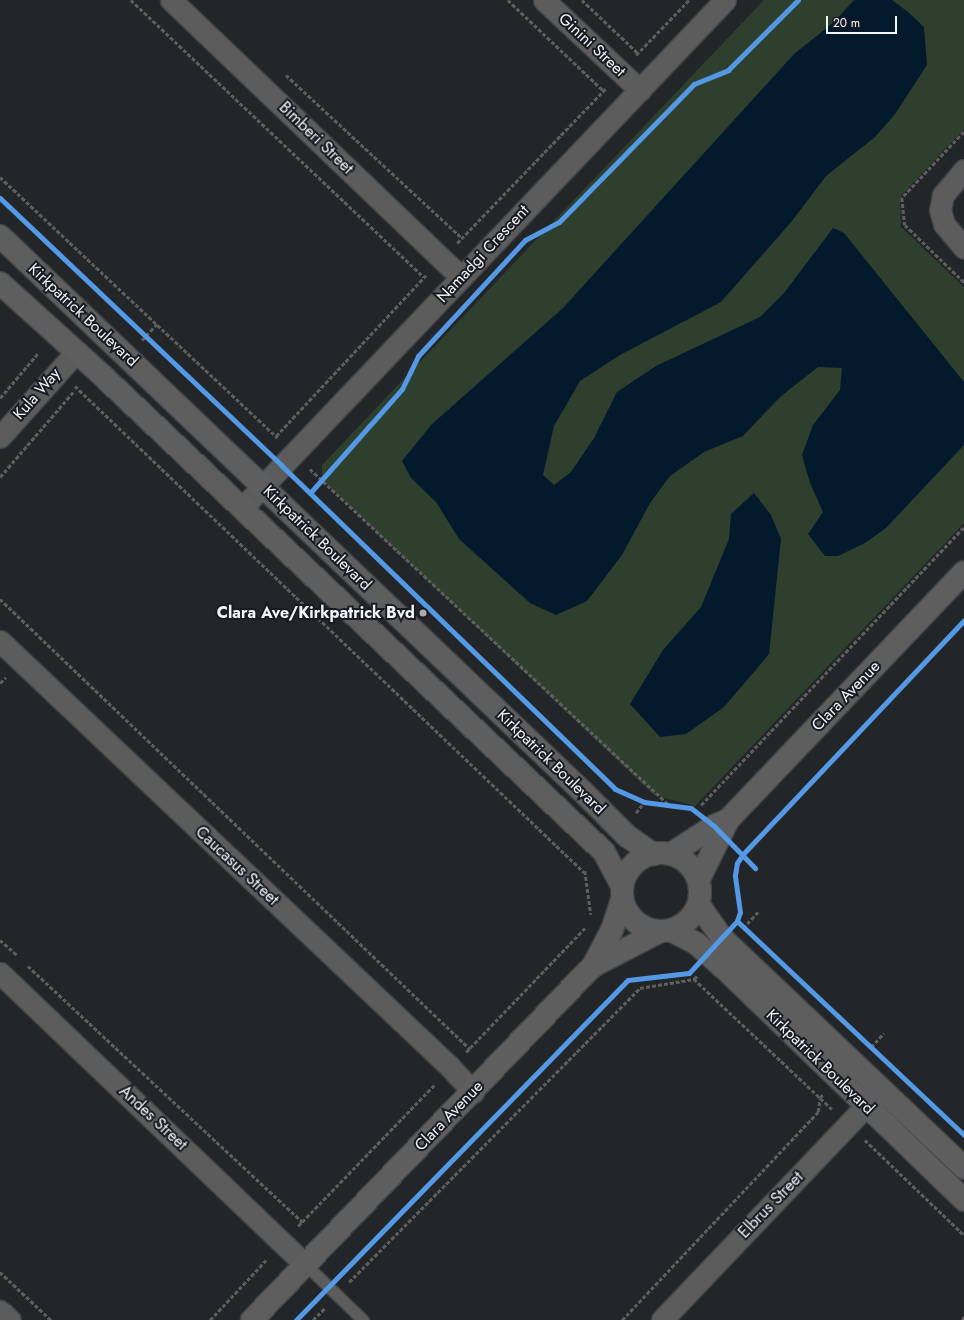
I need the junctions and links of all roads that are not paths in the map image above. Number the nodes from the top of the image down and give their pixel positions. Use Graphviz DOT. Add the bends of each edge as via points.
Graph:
graph roads {
  1 [pos="171,0"];
  2 [pos="544,0"];
  3 [pos="725,0"];
  4 [pos="640,90"];
  5 [pos="964,170"];
  6 [pos="0,236"];
  7 [pos="964,248"];
  8 [pos="461,277"];
  9 [pos="0,283"];
  10 [pos="76,352"];
  11 [pos="0,437"];
  12 [pos="262,486"];
  13 [pos="242,508"];
  14 [pos="964,572"];
  15 [pos="1,644"];
  16 [pos="721,823"];
  17 [pos="662,854"];
  18 [pos="699,879"];
  19 [pos="622,893"];
  20 [pos="699,905"];
  21 [pos="665,931"];
  22 [pos="593,966"];
  23 [pos="0,973"];
  24 [pos="881,1089"];
  25 [pos="473,1092"];
  26 [pos="865,1106"];
  27 [pos="964,1168"];
  28 [pos="964,1200"];
  29 [pos="305,1264"];
  30 [pos="0,1311"];
  31 [pos="10,1320"];
  32 [pos="252,1320"];
  33 [pos="363,1320"];
  34 [pos="662,1320"];
  1 -- 8 [label="street, Bimberi Street"];
  2 -- 4 [label="street, Ginini Street"];
  3 -- 4 [label="street, Namadgi Crescent"];
  4 -- 8 [label="street, Namadgi Crescent"];
  5 -- 7 [label="street" via="943,195 940,210 944,224"];
  6 -- 12 [label="street, Kirkpatrick Boulevard"];
  8 -- 12 [label="street, Namadgi Crescent"];
  9 -- 10 [label="street, Kirkpatrick Boulevard"];
  10 -- 11 [label="street, Kula Way"];
  10 -- 13 [label="street, Kirkpatrick Boulevard"];
  12 -- 13 [label="street, Namadgi Crescent"];
  12 -- 17 [label="street, Kirkpatrick Boulevard" via="627,836"];
  13 -- 19 [label="street, Kirkpatrick Boulevard" via="604,852"];
  14 -- 16 [label="street, Clara Avenue"];
  15 -- 25 [label="street, Caucasus Street" via="450,1067"];
  16 -- 17 [label="street, Clara Avenue"];
  16 -- 18 [label="street, Clara Avenue"];
  17 -- 18 [label="street" via="688,863"];
  17 -- 19 [label="street" via="634,863 626,873"];
  18 -- 20 [label="street"];
  19 -- 21 [label="street" via="626,912 635,922 646,929"];
  19 -- 22 [label="street, Clara Avenue" via="612,930"];
  20 -- 21 [label="street" via="684,925"];
  20 -- 24 [label="street, Kirkpatrick Boulevard" via="725,940"];
  21 -- 22 [label="street, Clara Avenue"];
  21 -- 26 [label="street, Kirkpatrick Boulevard" via="697,944"];
  22 -- 25 [label="street, Clara Avenue"];
  23 -- 29 [label="street, Andes Street"];
  24 -- 26 [label="street, Elbrus Street"];
  24 -- 27 [label="street, Kirkpatrick Boulevard"];
  25 -- 29 [label="street, Clara Avenue"];
  26 -- 28 [label="street, Kirkpatrick Boulevard"];
  26 -- 34 [label="street, Elbrus Street"];
  29 -- 32 [label="street, Clara Avenue"];
  29 -- 33 [label="lane"];
  30 -- 31 [label="street"];
}
